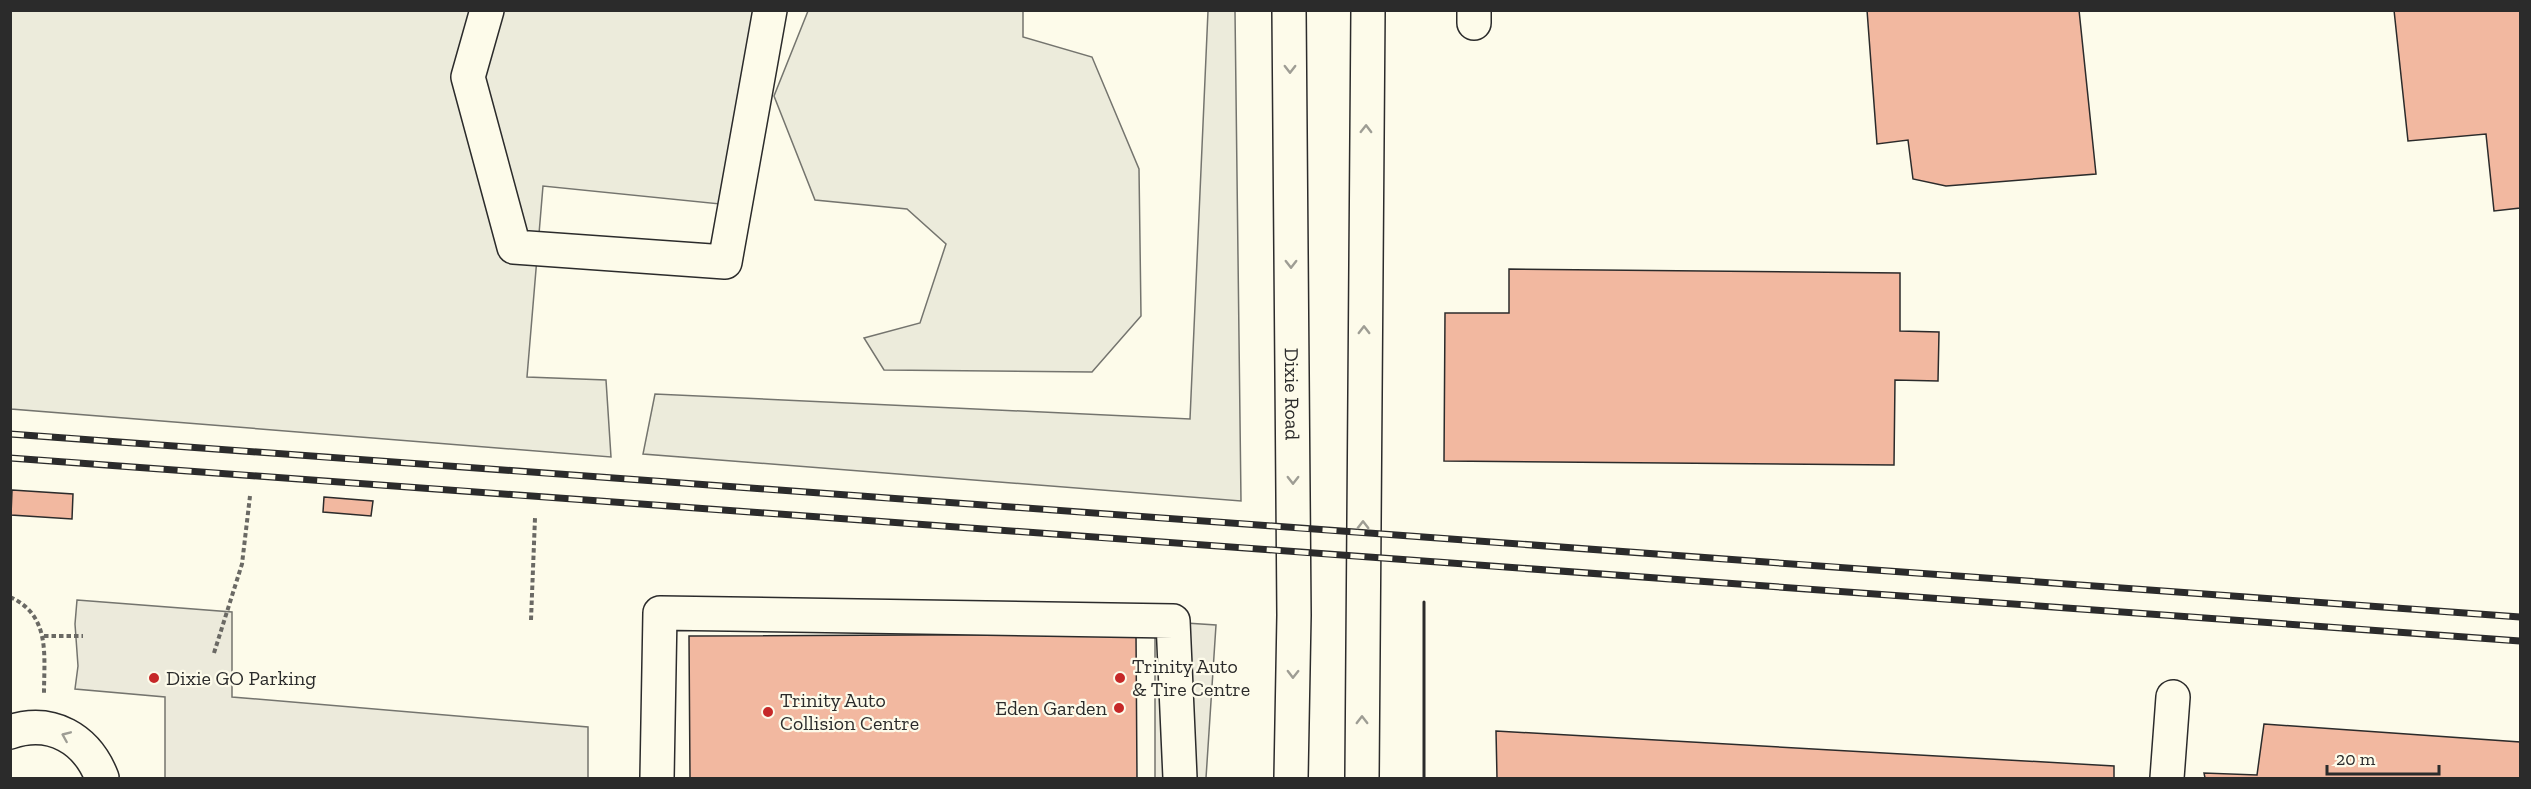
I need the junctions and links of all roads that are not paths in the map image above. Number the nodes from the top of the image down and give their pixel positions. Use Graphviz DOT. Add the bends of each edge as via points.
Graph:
graph roads {
  1 [pos="487,10"];
  2 [pos="770,10"];
  3 [pos="1289,10"];
  4 [pos="1368,10"];
  5 [pos="2173,697"];
  6 [pos="10,732"];
  7 [pos="102,778"];
  8 [pos="657,778"];
  9 [pos="1180,778"];
  10 [pos="1292,778"];
  11 [pos="1362,778"];
  12 [pos="2167,778"];
  1 -- 2 [label="main road" via="468,77 514,247 725,262"];
  3 -- 10 [label="main road, Dixie Road, one-way"];
  11 -- 4 [label="main road, one-way"];
  5 -- 12 [label="main road"];
  7 -- 6 [label="main road, one-way" via="96,763 75,739 44,726"];
  8 -- 9 [label="main road" via="660,613 1173,621"];
}
